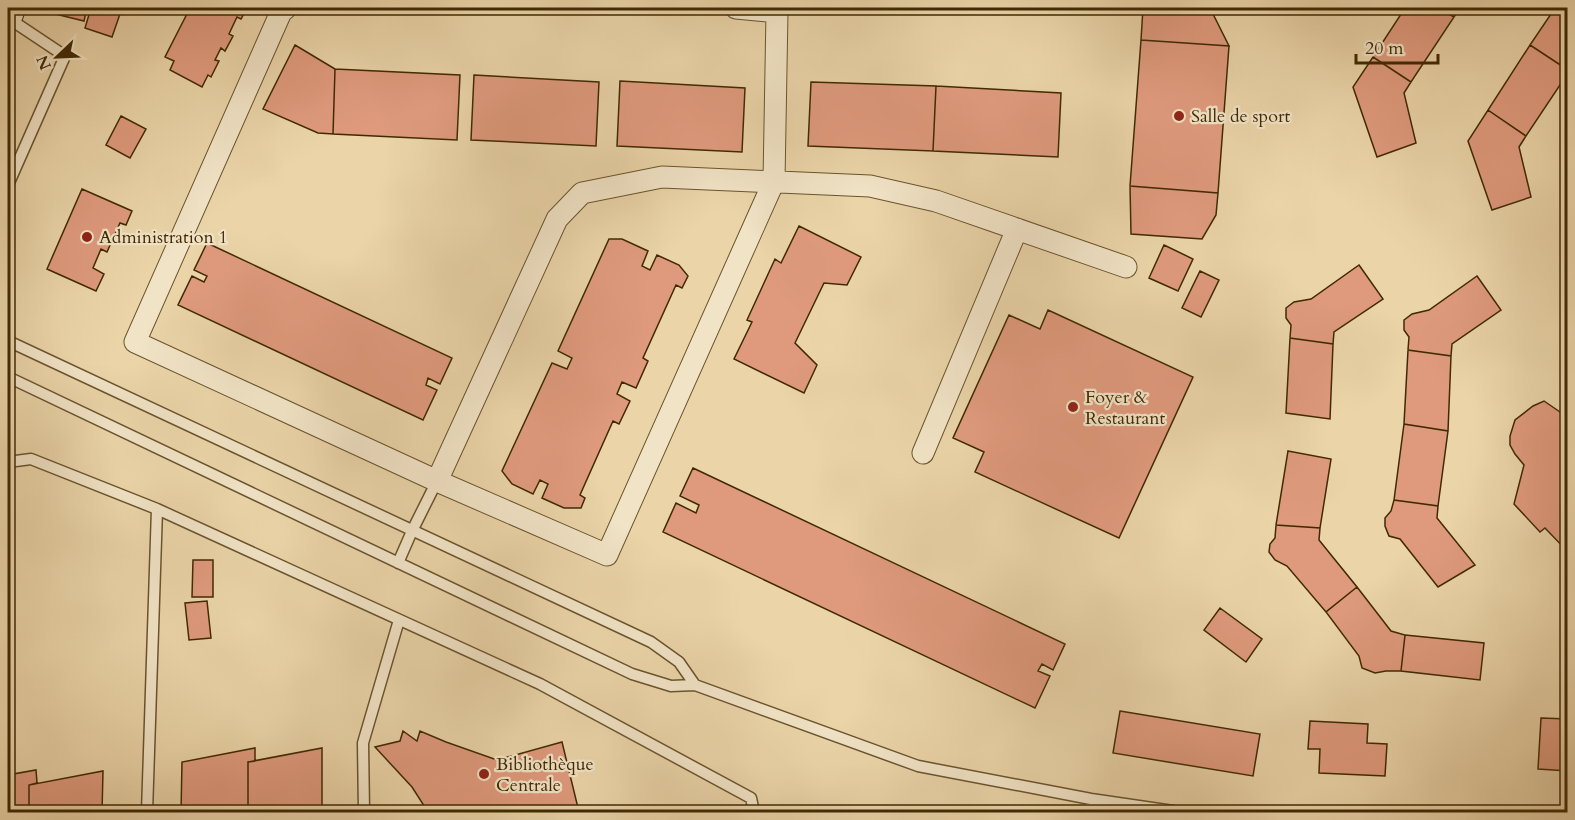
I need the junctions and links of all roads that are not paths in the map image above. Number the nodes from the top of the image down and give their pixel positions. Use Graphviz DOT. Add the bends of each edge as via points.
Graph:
graph roads {
  1 [pos="10,8"];
  2 [pos="286,8"];
  3 [pos="736,8"];
  4 [pos="8,16"];
  5 [pos="774,182"];
  6 [pos="8,185"];
  7 [pos="1017,229"];
  8 [pos="1126,267"];
  9 [pos="10,340"];
  10 [pos="8,377"];
  11 [pos="923,453"];
  12 [pos="8,462"];
  13 [pos="437,481"];
  14 [pos="157,509"];
  15 [pos="412,531"];
  16 [pos="398,563"];
  17 [pos="399,620"];
  18 [pos="695,685"];
  19 [pos="1091,799"];
  20 [pos="147,813"];
  21 [pos="364,813"];
  22 [pos="754,813"];
  23 [pos="1091,813"];
  24 [pos="1180,813"];
  1 -- 4 [label="street"];
  2 -- 13 [label="street" via="135,342"];
  3 -- 5 [label="street" via="777,12"];
  4 -- 6 [label="lane" via="64,56"];
  5 -- 7 [label="street" via="870,186 936,201"];
  5 -- 13 [label="street" via="662,177 582,193 557,219"];
  5 -- 13 [label="street" via="607,555"];
  7 -- 8 [label="street"];
  7 -- 11 [label="street"];
  9 -- 15 [label="lane"];
  10 -- 16 [label="lane"];
  12 -- 14 [label="lane" via="32,459"];
  13 -- 15 [label="lane"];
  14 -- 17 [label="lane"];
  14 -- 20 [label="lane"];
  15 -- 16 [label="lane"];
  15 -- 18 [label="lane" via="651,642 679,662"];
  16 -- 18 [label="lane" via="632,674 671,686"];
  17 -- 21 [label="lane" via="363,743"];
  17 -- 22 [label="lane" via="540,684 751,798"];
  18 -- 19 [label="lane" via="918,766"];
  19 -- 23 [label="lane"];
  19 -- 24 [label="lane"];
}
